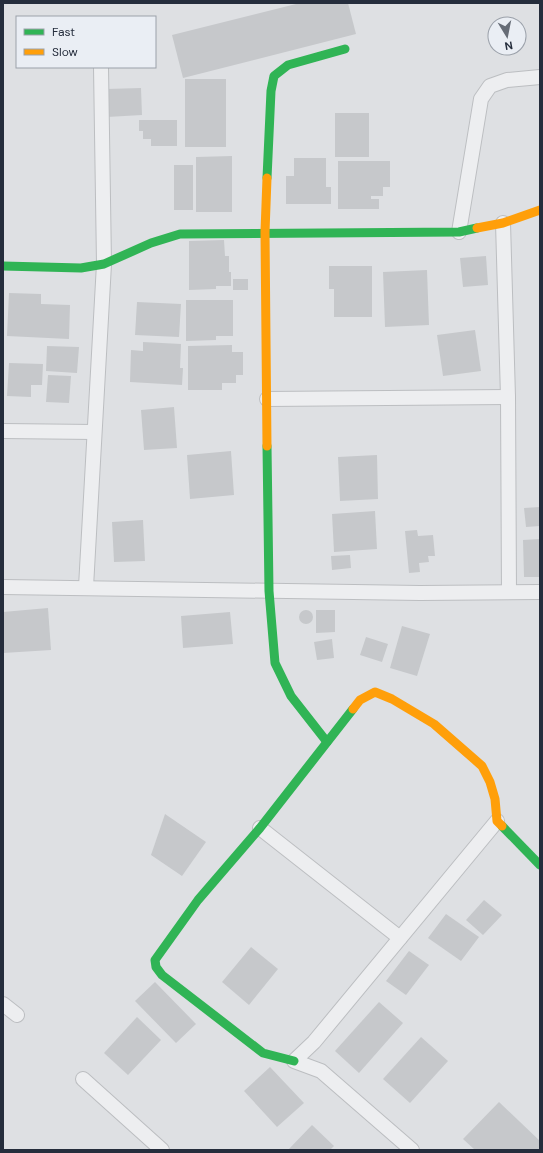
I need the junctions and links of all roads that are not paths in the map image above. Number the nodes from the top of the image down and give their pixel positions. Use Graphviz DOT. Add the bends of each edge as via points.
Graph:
graph roads {
  1 [pos="345,49"];
  2 [pos="101,68"];
  3 [pos="540,77"];
  4 [pos="540,210"];
  5 [pos="503,223"];
  6 [pos="265,232"];
  7 [pos="459,232"];
  8 [pos="104,264"];
  9 [pos="3,266"];
  10 [pos="508,397"];
  11 [pos="267,399"];
  12 [pos="3,431"];
  13 [pos="94,432"];
  14 [pos="3,587"];
  15 [pos="86,588"];
  16 [pos="269,591"];
  17 [pos="509,592"];
  18 [pos="540,592"];
  19 [pos="327,742"];
  20 [pos="497,821"];
  21 [pos="260,828"];
  22 [pos="540,865"];
  23 [pos="400,938"];
  24 [pos="3,1004"];
  25 [pos="17,1015"];
  26 [pos="294,1061"];
  27 [pos="83,1079"];
  28 [pos="162,1150"];
  29 [pos="412,1150"];
  1 -- 6 [label="street" via="288,65 274,76 271,91"];
  2 -- 8 [label="street"];
  3 -- 7 [label="street" via="507,80 490,86 481,99"];
  4 -- 5 [label="street"];
  5 -- 7 [label="street"];
  5 -- 10 [label="street"];
  6 -- 7 [label="street"];
  6 -- 8 [label="street" via="180,234 150,242"];
  6 -- 11 [label="street"];
  8 -- 9 [label="street" via="81,268"];
  8 -- 13 [label="street"];
  10 -- 11 [label="street"];
  10 -- 17 [label="street"];
  11 -- 16 [label="street"];
  12 -- 13 [label="street"];
  13 -- 15 [label="street"];
  14 -- 15 [label="street"];
  15 -- 16 [label="street"];
  16 -- 17 [label="street"];
  16 -- 19 [label="street" via="275,663 291,696"];
  17 -- 18 [label="street"];
  19 -- 20 [label="street" via="360,700 375,692 392,698 434,724 482,766 495,799"];
  19 -- 21 [label="street"];
  20 -- 22 [label="street"];
  20 -- 23 [label="street"];
  21 -- 23 [label="street"];
  21 -- 26 [label="street" via="198,900 155,960 155,964 162,975 263,1053"];
  23 -- 26 [label="street" via="314,1042"];
  24 -- 25 [label="street"];
  26 -- 29 [label="street" via="321,1071"];
  27 -- 28 [label="street"];
}
